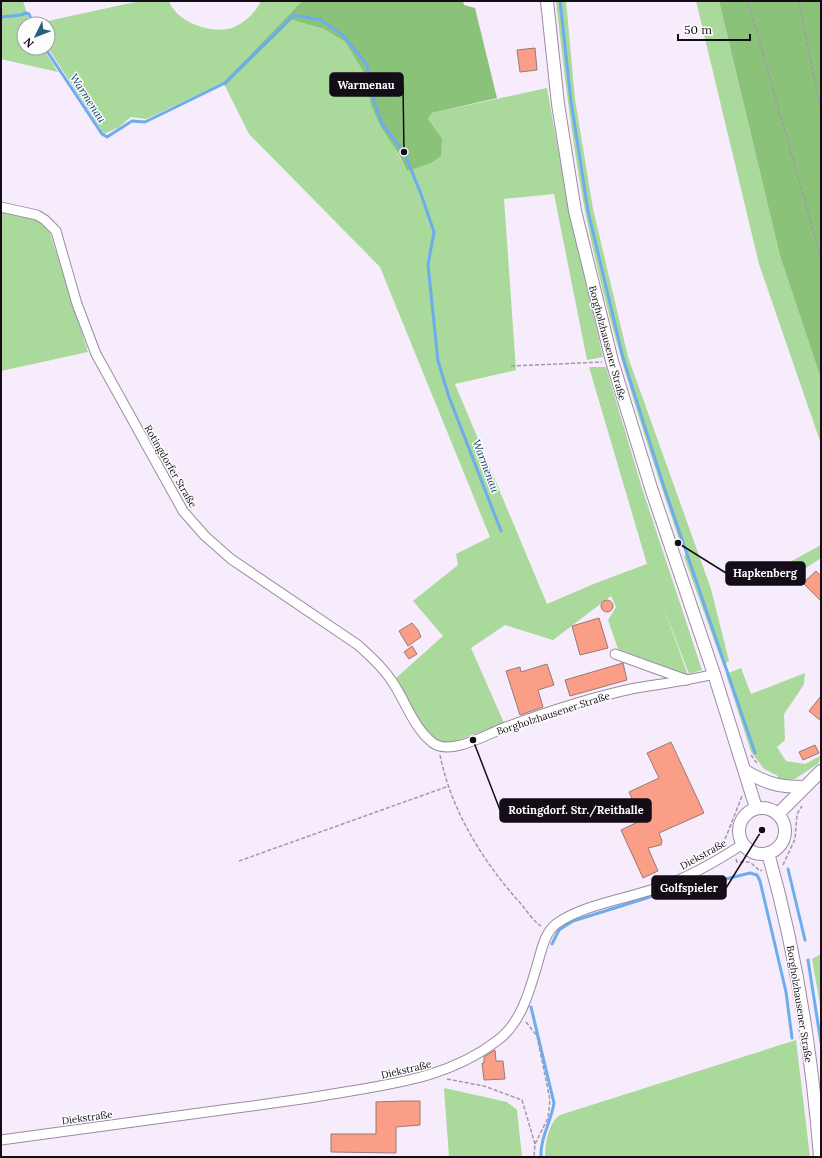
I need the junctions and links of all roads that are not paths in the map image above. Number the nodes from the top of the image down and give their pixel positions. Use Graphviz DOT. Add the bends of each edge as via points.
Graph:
graph roads {
  1 [pos="548,1"];
  2 [pos="1,207"];
  3 [pos="615,654"];
  4 [pos="714,674"];
  5 [pos="688,681"];
  6 [pos="440,747"];
  7 [pos="745,771"];
  8 [pos="821,771"];
  9 [pos="803,787"];
  10 [pos="756,808"];
  11 [pos="778,814"];
  12 [pos="743,844"];
  13 [pos="768,853"];
  14 [pos="1,1140"];
  15 [pos="820,1157"];
  1 -- 4 [label="main road, Borgholzhausener Straße" via="558,104 575,211 612,361 652,491"];
  2 -- 6 [label="street, Rotingdorfer Straße" via="37,215 56,231 77,304 96,354 183,511 205,536 231,559 358,645 376,661 392,680 426,736"];
  3 -- 5 [label="street"];
  4 -- 5 [label="street, Borgholzhausener Straße"];
  4 -- 7 [label="main road, Borgholzhausener Straße"];
  5 -- 6 [label="street, Borgholzhausener Straße" via="632,689 584,701 453,747"];
  7 -- 9 [label="main road" via="773,785"];
  7 -- 10 [label="main road, Borgholzhausener Straße"];
  8 -- 9 [label="main road"];
  9 -- 11 [label="main road"];
  10 -- 11 [label="main road" via="764,807"];
  10 -- 12 [label="main road" via="744,816 740,823"];
  11 -- 13 [label="main road" via="784,824 784,836 779,847"];
  12 -- 13 [label="main road" via="754,852"];
  12 -- 14 [label="street, Diekstraße" via="691,875 661,887 571,914 549,931 519,1015 501,1038 483,1051 435,1074 308,1098"];
  13 -- 15 [label="main road, Borgholzhausener Straße" via="792,953 807,1041"];
}
